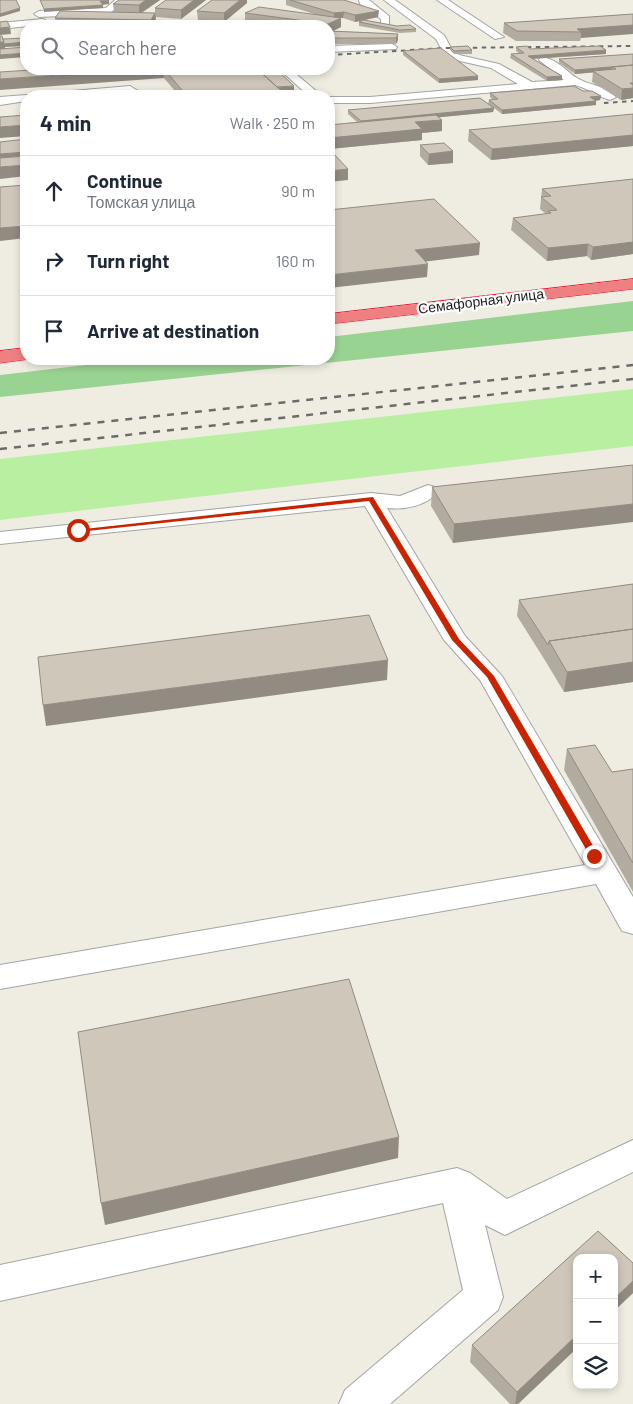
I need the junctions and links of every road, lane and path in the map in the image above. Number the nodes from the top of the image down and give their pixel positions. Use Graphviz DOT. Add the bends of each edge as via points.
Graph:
graph roads {
  1 [pos="120,0"];
  2 [pos="350,0"];
  3 [pos="389,0"];
  4 [pos="442,0"];
  5 [pos="363,1"];
  6 [pos="40,17"];
  7 [pos="27,20"];
  8 [pos="20,22"];
  9 [pos="385,25"];
  10 [pos="0,26"];
  11 [pos="499,37"];
  12 [pos="392,47"];
  13 [pos="335,49"];
  14 [pos="544,60"];
  15 [pos="291,75"];
  16 [pos="597,76"];
  17 [pos="572,80"];
  18 [pos="530,86"];
  19 [pos="118,90"];
  20 [pos="131,90"];
  21 [pos="309,90"];
  22 [pos="610,98"];
  23 [pos="20,99"];
  24 [pos="5,100"];
  25 [pos="335,100"];
  26 [pos="9,115"];
  27 [pos="633,284"];
  28 [pos="335,318"];
  29 [pos="20,354"];
  30 [pos="0,356"];
  31 [pos="437,490"];
  32 [pos="370,499"];
  33 [pos="0,538"];
  34 [pos="604,872"];
  35 [pos="633,923"];
  36 [pos="0,977"];
  37 [pos="633,1155"];
  38 [pos="457,1184"];
  39 [pos="0,1284"];
  40 [pos="359,1404"];
  1 -- 6 [label="street" via="109,11"];
  2 -- 5 [label="street"];
  3 -- 18 [label="street" via="440,37 455,57 495,66"];
  4 -- 11 [label="street"];
  5 -- 9 [label="street" via="386,18"];
  6 -- 7 [label="street"];
  8 -- 10 [label="street"];
  12 -- 13 [label="street"];
  14 -- 17 [label="street"];
  15 -- 21 [label="street"];
  16 -- 17 [label="street"];
  17 -- 18 [label="street"];
  17 -- 22 [label="street" via="592,86"];
  18 -- 25 [label="street" via="370,100"];
  19 -- 20 [label="street"];
  23 -- 24 [label="street"];
  24 -- 26 [label="street"];
  27 -- 28 [label="highway, Семафорная улица"];
  29 -- 30 [label="highway"];
  31 -- 32 [label="street" via="415,500 393,504"];
  32 -- 33 [label="street"];
  32 -- 34 [label="street" via="456,640 490,676"];
  34 -- 35 [label="street"];
  34 -- 36 [label="street"];
  37 -- 38 [label="street" via="505,1218"];
  38 -- 39 [label="street"];
  38 -- 40 [label="street" via="484,1297"];
}
